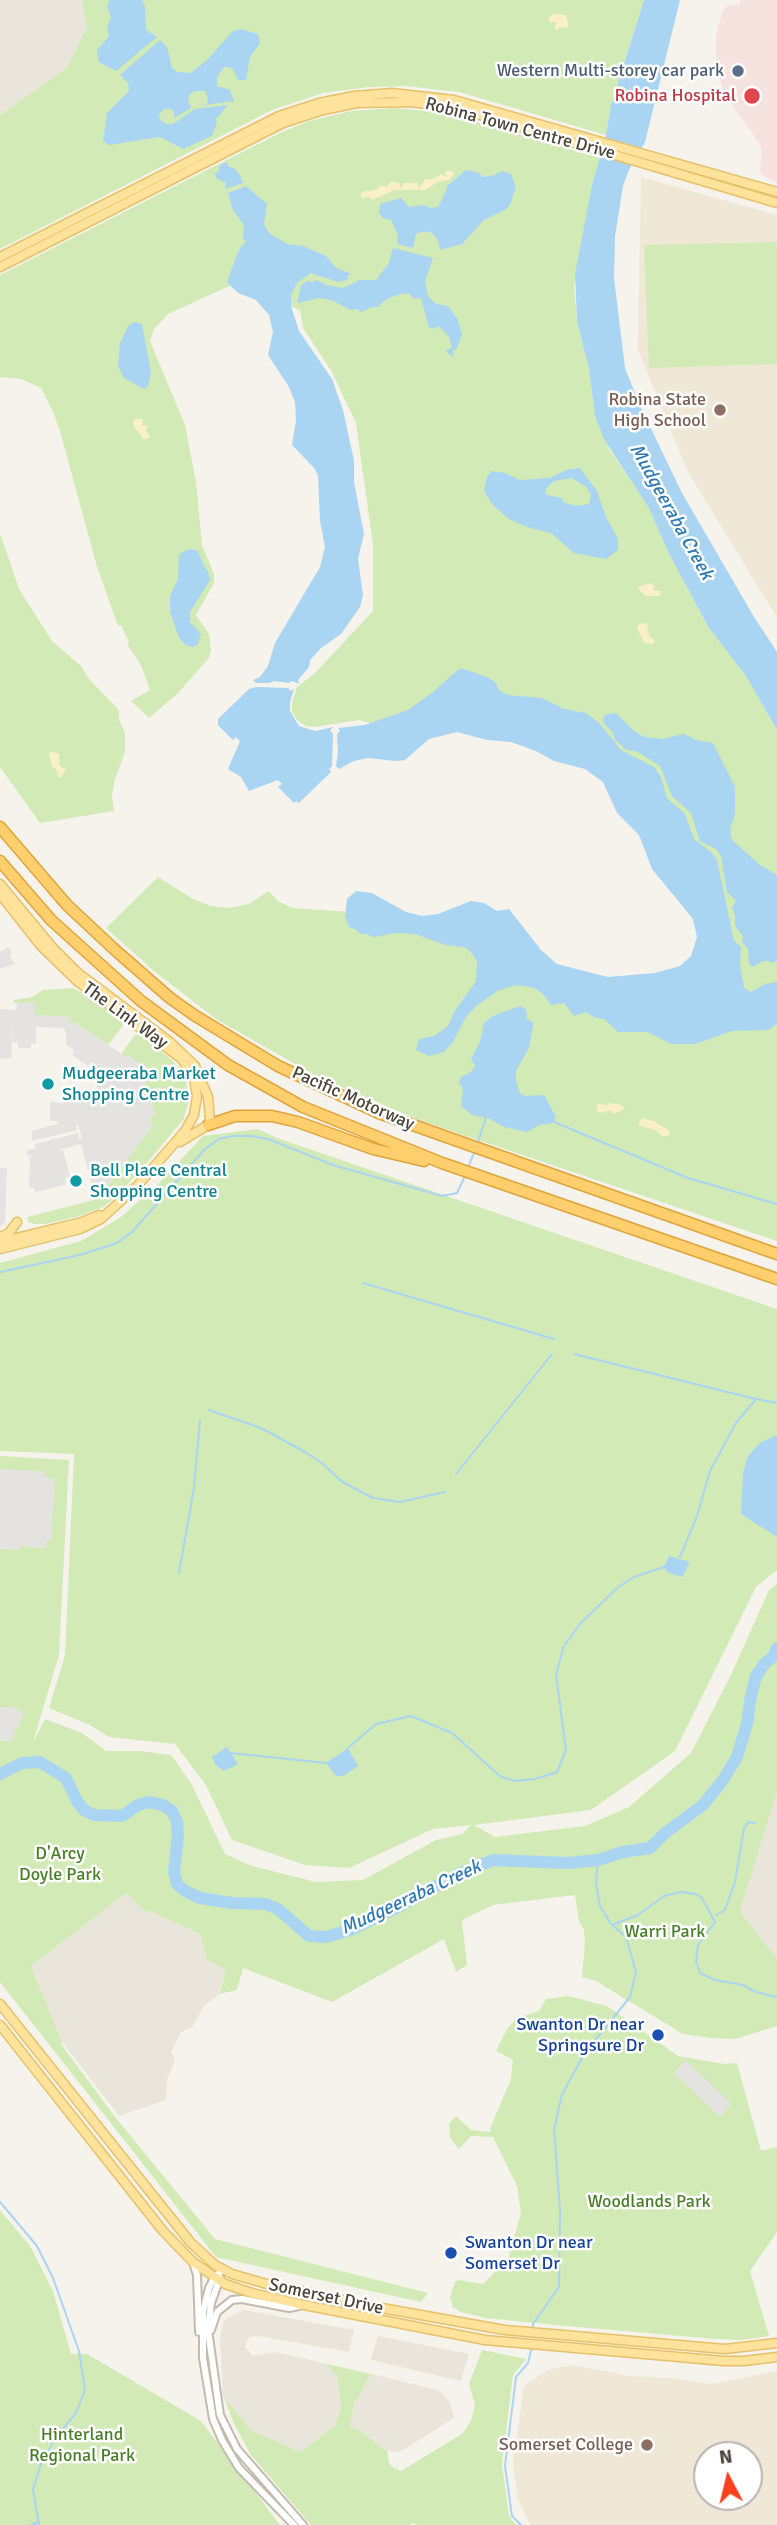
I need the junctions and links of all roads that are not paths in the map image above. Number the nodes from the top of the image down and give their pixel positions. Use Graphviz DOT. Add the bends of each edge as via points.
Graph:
graph roads {
  1 [pos="188,165"];
  2 [pos="668,165"];
  3 [pos="777,192"];
  4 [pos="777,203"];
  5 [pos="0,257"];
  6 [pos="0,267"];
  7 [pos="0,827"];
  8 [pos="0,861"];
  9 [pos="0,884"];
  10 [pos="0,894"];
  11 [pos="62,964"];
  12 [pos="134,1021"];
  13 [pos="208,1125"];
  14 [pos="169,1149"];
  15 [pos="442,1163"];
  16 [pos="17,1222"];
  17 [pos="0,1240"];
  18 [pos="20,1241"];
  19 [pos="0,1249"];
  20 [pos="777,1254"];
  21 [pos="777,1279"];
  22 [pos="0,2004"];
  23 [pos="0,2025"];
  24 [pos="31,2043"];
  25 [pos="21,2051"];
  26 [pos="192,2262"];
  27 [pos="222,2270"];
  28 [pos="217,2279"];
  29 [pos="304,2305"];
  30 [pos="777,2343"];
  31 [pos="777,2357"];
  32 [pos="207,2358"];
  33 [pos="237,2449"];
  34 [pos="265,2497"];
  35 [pos="294,2525"];
  36 [pos="303,2525"];
  1 -- 2 [label="main road, Robina Town Centre Drive" via="310,113 394,101 456,108"];
  1 -- 5 [label="main road, Robina Town Centre Drive"];
  1 -- 6 [label="main road, Robina Town Centre Drive"];
  2 -- 3 [label="main road, Robina Town Centre Drive"];
  2 -- 4 [label="main road, Robina Town Centre Drive"];
  7 -- 20 [label="highway, Pacific Motorway" via="67,905 114,949 170,998 250,1050 379,1113"];
  8 -- 15 [label="highway, Pacific Motorway" via="95,962 229,1065 303,1107"];
  9 -- 11 [label="main road"];
  10 -- 11 [label="main road, The Link Way" via="36,940"];
  11 -- 12 [label="main road, The Link Way"];
  12 -- 13 [label="main road" via="178,1049 195,1066 208,1097"];
  12 -- 14 [label="main road, The Link Way" via="182,1059 196,1085 193,1119"];
  13 -- 14 [label="main road, The Link Way"];
  13 -- 15 [label="highway" via="246,1115 276,1116 383,1152"];
  14 -- 18 [label="main road, The Link Way" via="101,1219 86,1227"];
  15 -- 21 [label="highway, Pacific Motorway"];
  16 -- 17 [label="main road"];
  17 -- 18 [label="main road, The Link Way"];
  18 -- 19 [label="main road, The Link Way"];
  22 -- 24 [label="main road, Somerset Drive"];
  23 -- 25 [label="main road, Somerset Drive"];
  24 -- 25 [label="main road"];
  24 -- 27 [label="main road, Somerset Drive" via="191,2243"];
  25 -- 26 [label="main road, Somerset Drive"];
  26 -- 28 [label="main road, Somerset Drive"];
  26 -- 32 [label="street" via="197,2275 200,2342"];
  27 -- 28 [label="street"];
  27 -- 30 [label="main road, Somerset Drive" via="437,2320 521,2332 725,2349"];
  28 -- 29 [label="main road, Somerset Drive"];
  28 -- 32 [label="street" via="208,2322"];
  29 -- 31 [label="main road, Somerset Drive" via="520,2344 724,2361"];
  29 -- 32 [label="street" via="289,2308 242,2299 226,2302 212,2321"];
  32 -- 33 [label="street" via="220,2415"];
  32 -- 34 [label="street" via="210,2407 222,2440"];
  33 -- 34 [label="street" via="267,2491"];
  33 -- 36 [label="street"];
  34 -- 35 [label="street"];
}
